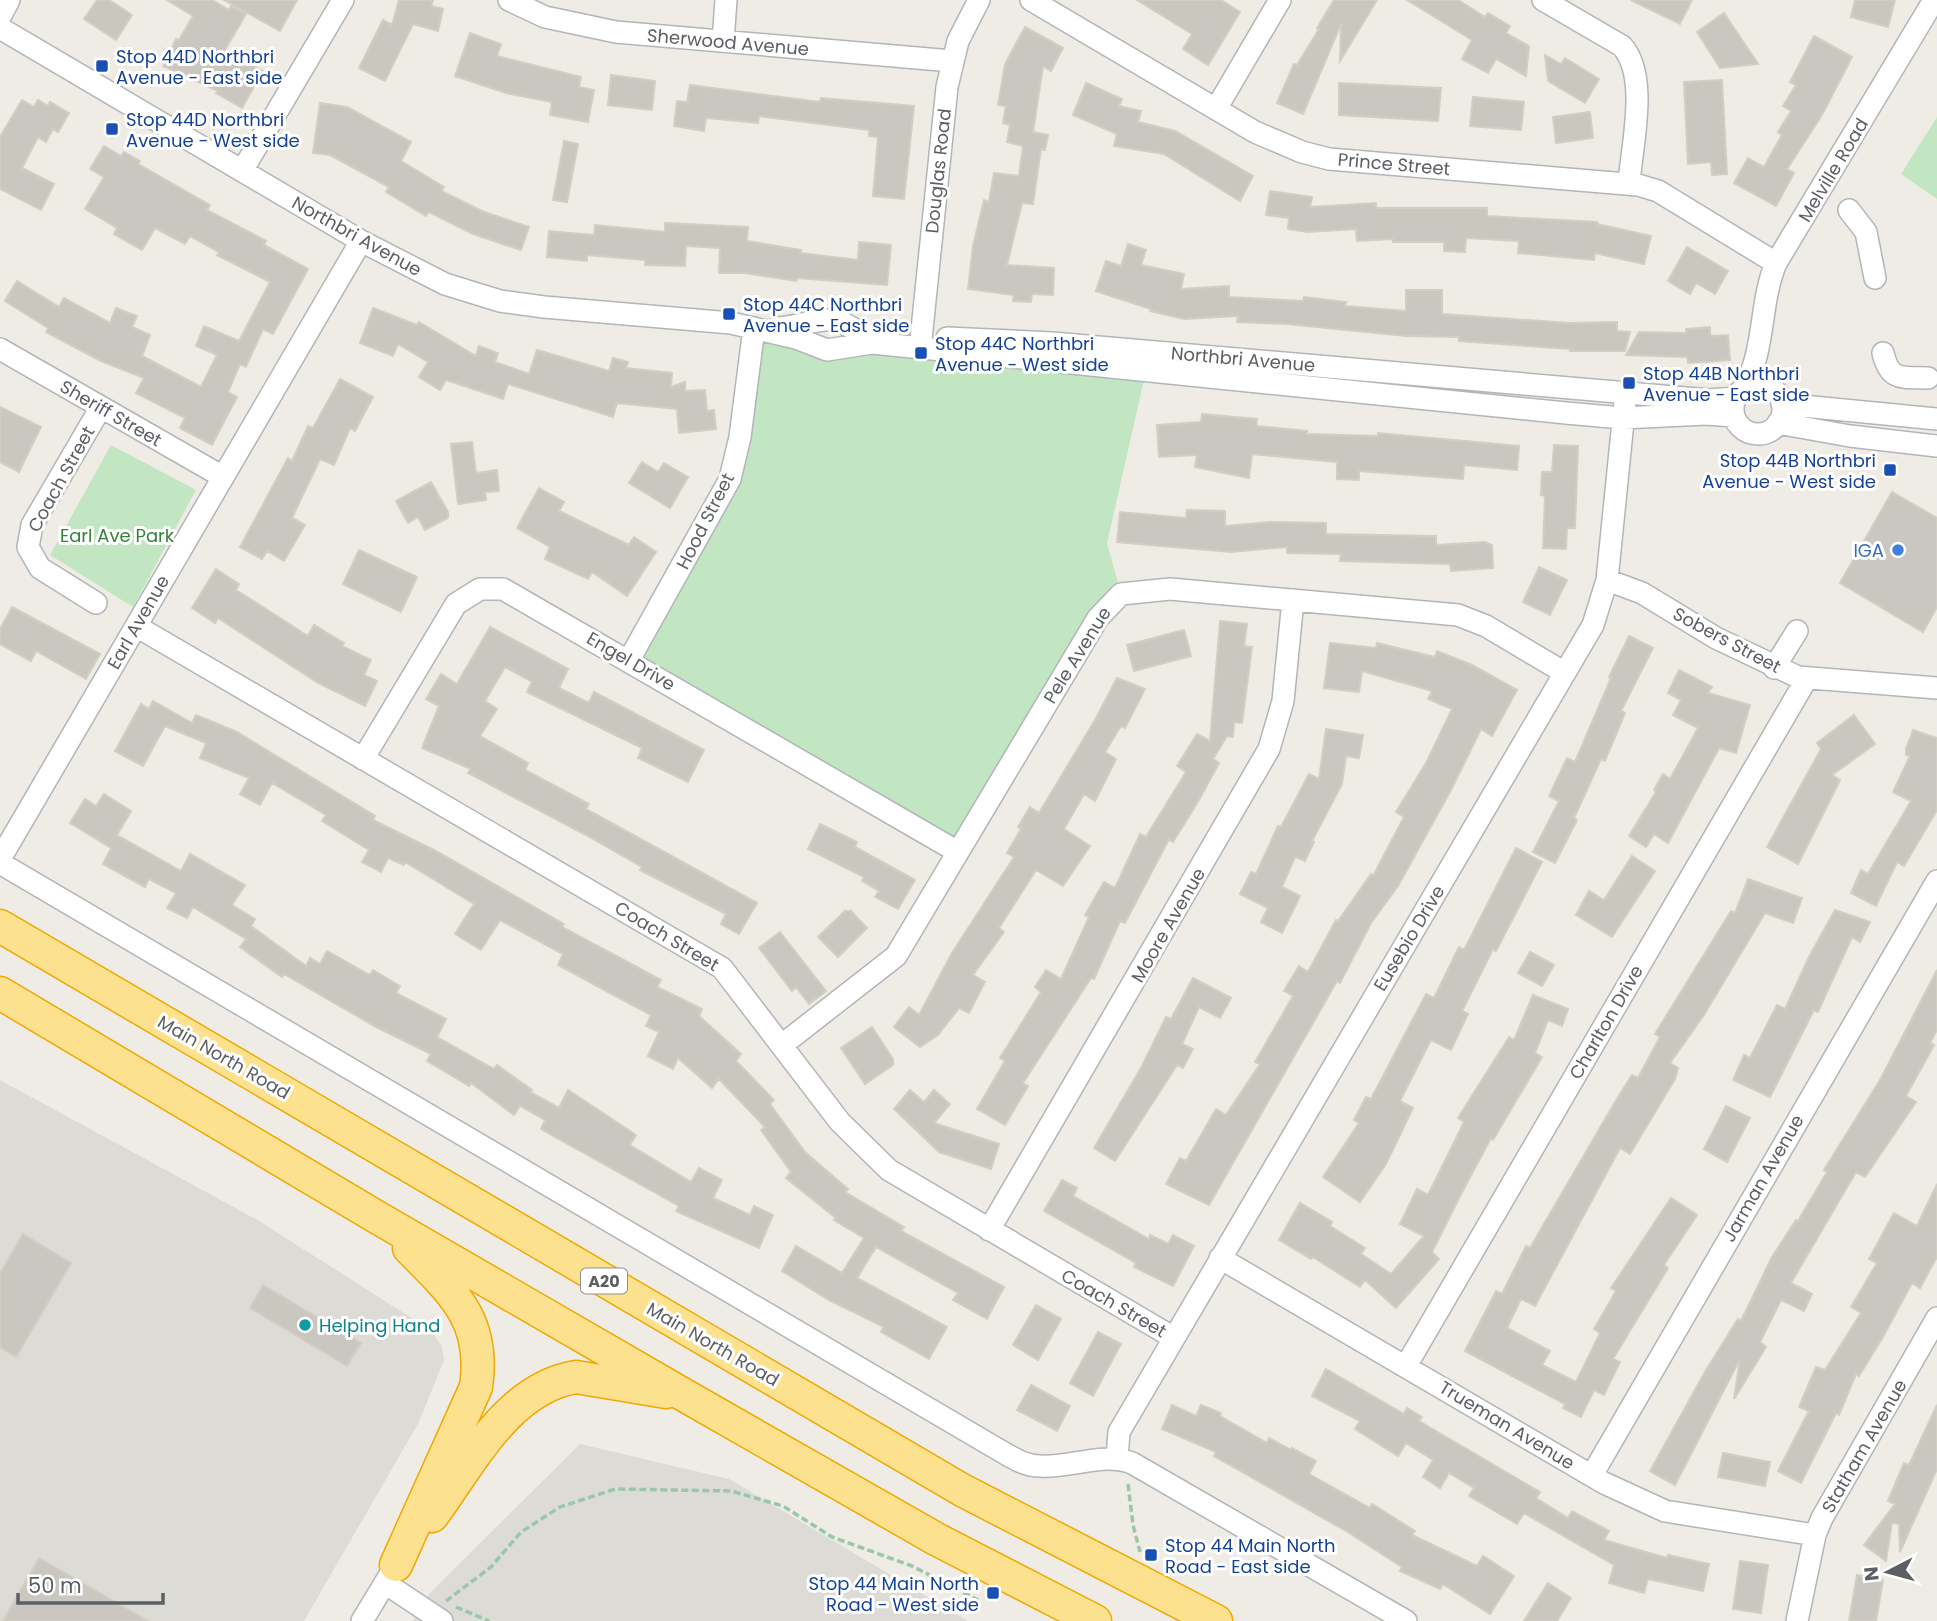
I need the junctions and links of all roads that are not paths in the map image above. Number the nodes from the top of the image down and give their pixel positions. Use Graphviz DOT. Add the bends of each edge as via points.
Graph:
graph roads {
  1 [pos="9,0"];
  2 [pos="343,0"];
  3 [pos="509,0"];
  4 [pos="726,0"];
  5 [pos="979,0"];
  6 [pos="1031,0"];
  7 [pos="1280,0"];
  8 [pos="1543,0"];
  9 [pos="1934,0"];
  10 [pos="0,17"];
  11 [pos="0,28"];
  12 [pos="723,41"];
  13 [pos="952,61"];
  14 [pos="1216,109"];
  15 [pos="242,170"];
  16 [pos="1629,183"];
  17 [pos="1849,211"];
  18 [pos="361,241"];
  19 [pos="1776,263"];
  20 [pos="1875,278"];
  21 [pos="754,328"];
  22 [pos="920,343"];
  23 [pos="0,349"];
  24 [pos="1760,350"];
  25 [pos="1883,353"];
  26 [pos="1928,378"];
  27 [pos="1768,386"];
  28 [pos="1626,392"];
  29 [pos="1738,400"];
  30 [pos="101,407"];
  31 [pos="1780,414"];
  32 [pos="1622,418"];
  33 [pos="1937,419"];
  34 [pos="1937,446"];
  35 [pos="223,477"];
  36 [pos="1606,580"];
  37 [pos="1293,600"];
  38 [pos="96,603"];
  39 [pos="136,626"];
  40 [pos="1797,631"];
  41 [pos="629,660"];
  42 [pos="1774,668"];
  43 [pos="1565,673"];
  44 [pos="1807,678"];
  45 [pos="1937,688"];
  46 [pos="363,759"];
  47 [pos="958,852"];
  48 [pos="0,861"];
  49 [pos="1937,881"];
  50 [pos="0,926"];
  51 [pos="0,993"];
  52 [pos="782,1045"];
  53 [pos="380,1219"];
  54 [pos="989,1230"];
  55 [pos="1220,1258"];
  56 [pos="1937,1318"];
  57 [pos="1174,1338"];
  58 [pos="1406,1366"];
  59 [pos="684,1395"];
  60 [pos="1117,1458"];
  61 [pos="1592,1475"];
  62 [pos="1815,1535"];
  63 [pos="390,1574"];
  64 [pos="362,1621"];
  65 [pos="442,1621"];
  66 [pos="1095,1621"];
  67 [pos="1216,1621"];
  68 [pos="1406,1621"];
  69 [pos="1797,1621"];
  1 -- 10 [label="street"];
  2 -- 15 [label="street"];
  3 -- 12 [label="street, Sherwood Avenue" via="579,26"];
  4 -- 12 [label="street"];
  5 -- 13 [label="street, Douglas Road"];
  6 -- 14 [label="street, Prince Street"];
  7 -- 14 [label="street"];
  8 -- 16 [label="street" via="1622,46 1632,57 1637,75"];
  9 -- 19 [label="street, Melville Road"];
  11 -- 15 [label="street, Northbri Avenue"];
  12 -- 13 [label="street, Sherwood Avenue"];
  13 -- 22 [label="street, Douglas Road" via="938,152"];
  14 -- 16 [label="street, Prince Street" via="1279,144 1329,159"];
  15 -- 18 [label="street, Northbri Avenue"];
  16 -- 19 [label="street, Prince Street" via="1658,191"];
  17 -- 20 [label="street" via="1866,232"];
  18 -- 21 [label="street, Northbri Avenue" via="444,284 500,301"];
  18 -- 35 [label="street, Earl Avenue"];
  19 -- 24 [label="street, Melville Road" via="1767,283"];
  21 -- 22 [label="street, Northbri Avenue" via="827,350"];
  21 -- 22 [label="street, Northbri Avenue" via="838,321 871,337"];
  21 -- 41 [label="street, Hood Street" via="730,479"];
  22 -- 28 [label="street, Northbri Avenue" via="1052,343"];
  22 -- 32 [label="street, Northbri Avenue"];
  23 -- 30 [label="street, Sheriff Street"];
  24 -- 27 [label="street, Melville Road"];
  24 -- 29 [label="street, Melville Road"];
  25 -- 26 [label="street" via="1886,369 1892,374"];
  27 -- 29 [label="street" via="1756,384"];
  27 -- 31 [label="street" via="1780,396"];
  28 -- 29 [label="street, Northbri Avenue"];
  28 -- 32 [label="street, Eusebio Drive"];
  29 -- 31 [label="street" via="1750,433 1765,433"];
  29 -- 32 [label="street, Northbri Avenue" via="1706,414"];
  30 -- 35 [label="street, Sheriff Street"];
  30 -- 38 [label="street, Coach Street" via="32,525 28,547 40,568"];
  31 -- 33 [label="street"];
  31 -- 34 [label="street" via="1850,436"];
  32 -- 36 [label="street, Eusebio Drive"];
  35 -- 39 [label="street, Earl Avenue"];
  36 -- 42 [label="street, Sobers Street" via="1642,593"];
  36 -- 43 [label="street, Eusebio Drive" via="1593,625"];
  37 -- 43 [label="street, Pele Avenue" via="1458,615 1486,626"];
  37 -- 47 [label="street, Pele Avenue" via="1170,589 1133,590 1114,598"];
  37 -- 54 [label="street, Moore Avenue" via="1283,701 1269,750"];
  39 -- 46 [label="street, Coach Street"];
  39 -- 48 [label="street, Earl Avenue"];
  40 -- 42 [label="street"];
  41 -- 46 [label="street, Engel Drive" via="512,593 480,589 456,604"];
  41 -- 47 [label="street, Engel Drive"];
  42 -- 44 [label="street, Sobers Street"];
  43 -- 55 [label="street, Eusebio Drive"];
  44 -- 45 [label="street, Sobers Street"];
  44 -- 58 [label="street, Charlton Drive"];
  46 -- 52 [label="street, Coach Street" via="722,968"];
  47 -- 52 [label="street, Pele Avenue" via="896,956"];
  48 -- 60 [label="street" via="1024,1464"];
  49 -- 61 [label="street, Jarman Avenue"];
  50 -- 67 [label="highway, Main North Road / A20" via="962,1490"];
  51 -- 53 [label="highway"];
  52 -- 54 [label="street, Coach Street" via="840,1122 889,1170"];
  53 -- 59 [label="highway"];
  53 -- 63 [label="highway" via="461,1301 478,1359 476,1387"];
  54 -- 57 [label="street, Coach Street"];
  55 -- 57 [label="street, Eusebio Drive"];
  55 -- 58 [label="street, Trueman Avenue"];
  56 -- 62 [label="street, Statham Avenue" via="1831,1499"];
  57 -- 60 [label="street, Eusebio Drive" via="1119,1432"];
  58 -- 61 [label="street, Trueman Avenue"];
  59 -- 63 [label="highway" via="576,1377 531,1393 509,1412"];
  59 -- 66 [label="highway" via="936,1539"];
  60 -- 68 [label="street" via="1171,1483"];
  61 -- 62 [label="street, Trueman Avenue" via="1665,1511"];
  62 -- 69 [label="street, Statham Avenue"];
  63 -- 64 [label="street"];
  63 -- 65 [label="street"];
}
